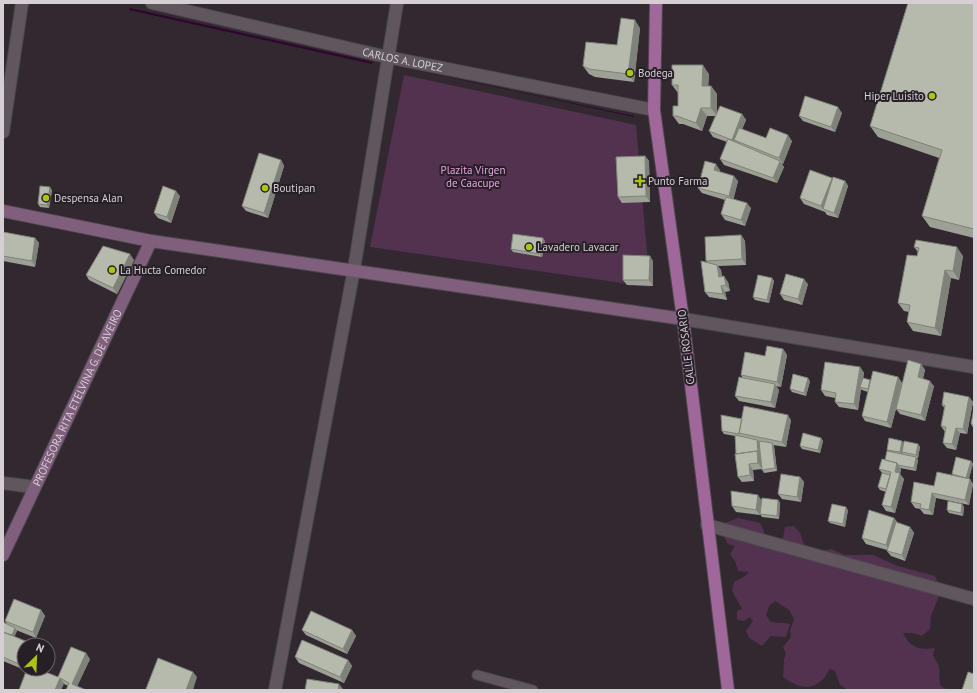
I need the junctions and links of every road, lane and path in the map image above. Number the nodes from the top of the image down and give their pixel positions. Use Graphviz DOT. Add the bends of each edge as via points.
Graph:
graph roads {
  1 [pos="22,3"];
  2 [pos="152,3"];
  3 [pos="397,3"];
  4 [pos="656,3"];
  5 [pos="387,57"];
  6 [pos="654,110"];
  7 [pos="3,132"];
  8 [pos="3,211"];
  9 [pos="151,241"];
  10 [pos="354,269"];
  11 [pos="683,319"];
  12 [pos="974,367"];
  13 [pos="3,483"];
  14 [pos="34,487"];
  15 [pos="707,525"];
  16 [pos="3,555"];
  17 [pos="974,599"];
  18 [pos="477,675"];
  19 [pos="275,690"];
  20 [pos="533,690"];
  21 [pos="728,690"];
  1 -- 7 [label="street"];
  2 -- 5 [label="street, CARLOS A. LOPEZ"];
  3 -- 5 [label="street"];
  4 -- 6 [label="main road, CALLE ROSARIO"];
  5 -- 6 [label="street, CARLOS A. LOPEZ"];
  5 -- 10 [label="street"];
  6 -- 11 [label="main road, CALLE ROSARIO"];
  8 -- 9 [label="street"];
  9 -- 10 [label="street"];
  9 -- 14 [label="street, PROFESORA RITA ETELVINA G. DE AVEIRO"];
  10 -- 11 [label="street"];
  10 -- 19 [label="street"];
  11 -- 12 [label="street"];
  11 -- 15 [label="main road, CALLE ROSARIO"];
  13 -- 14 [label="street"];
  14 -- 16 [label="street, PROFESORA RITA ETELVINA G. DE AVEIRO"];
  15 -- 17 [label="street"];
  15 -- 21 [label="main road, CALLE ROSARIO"];
  18 -- 20 [label="lane"];
}
